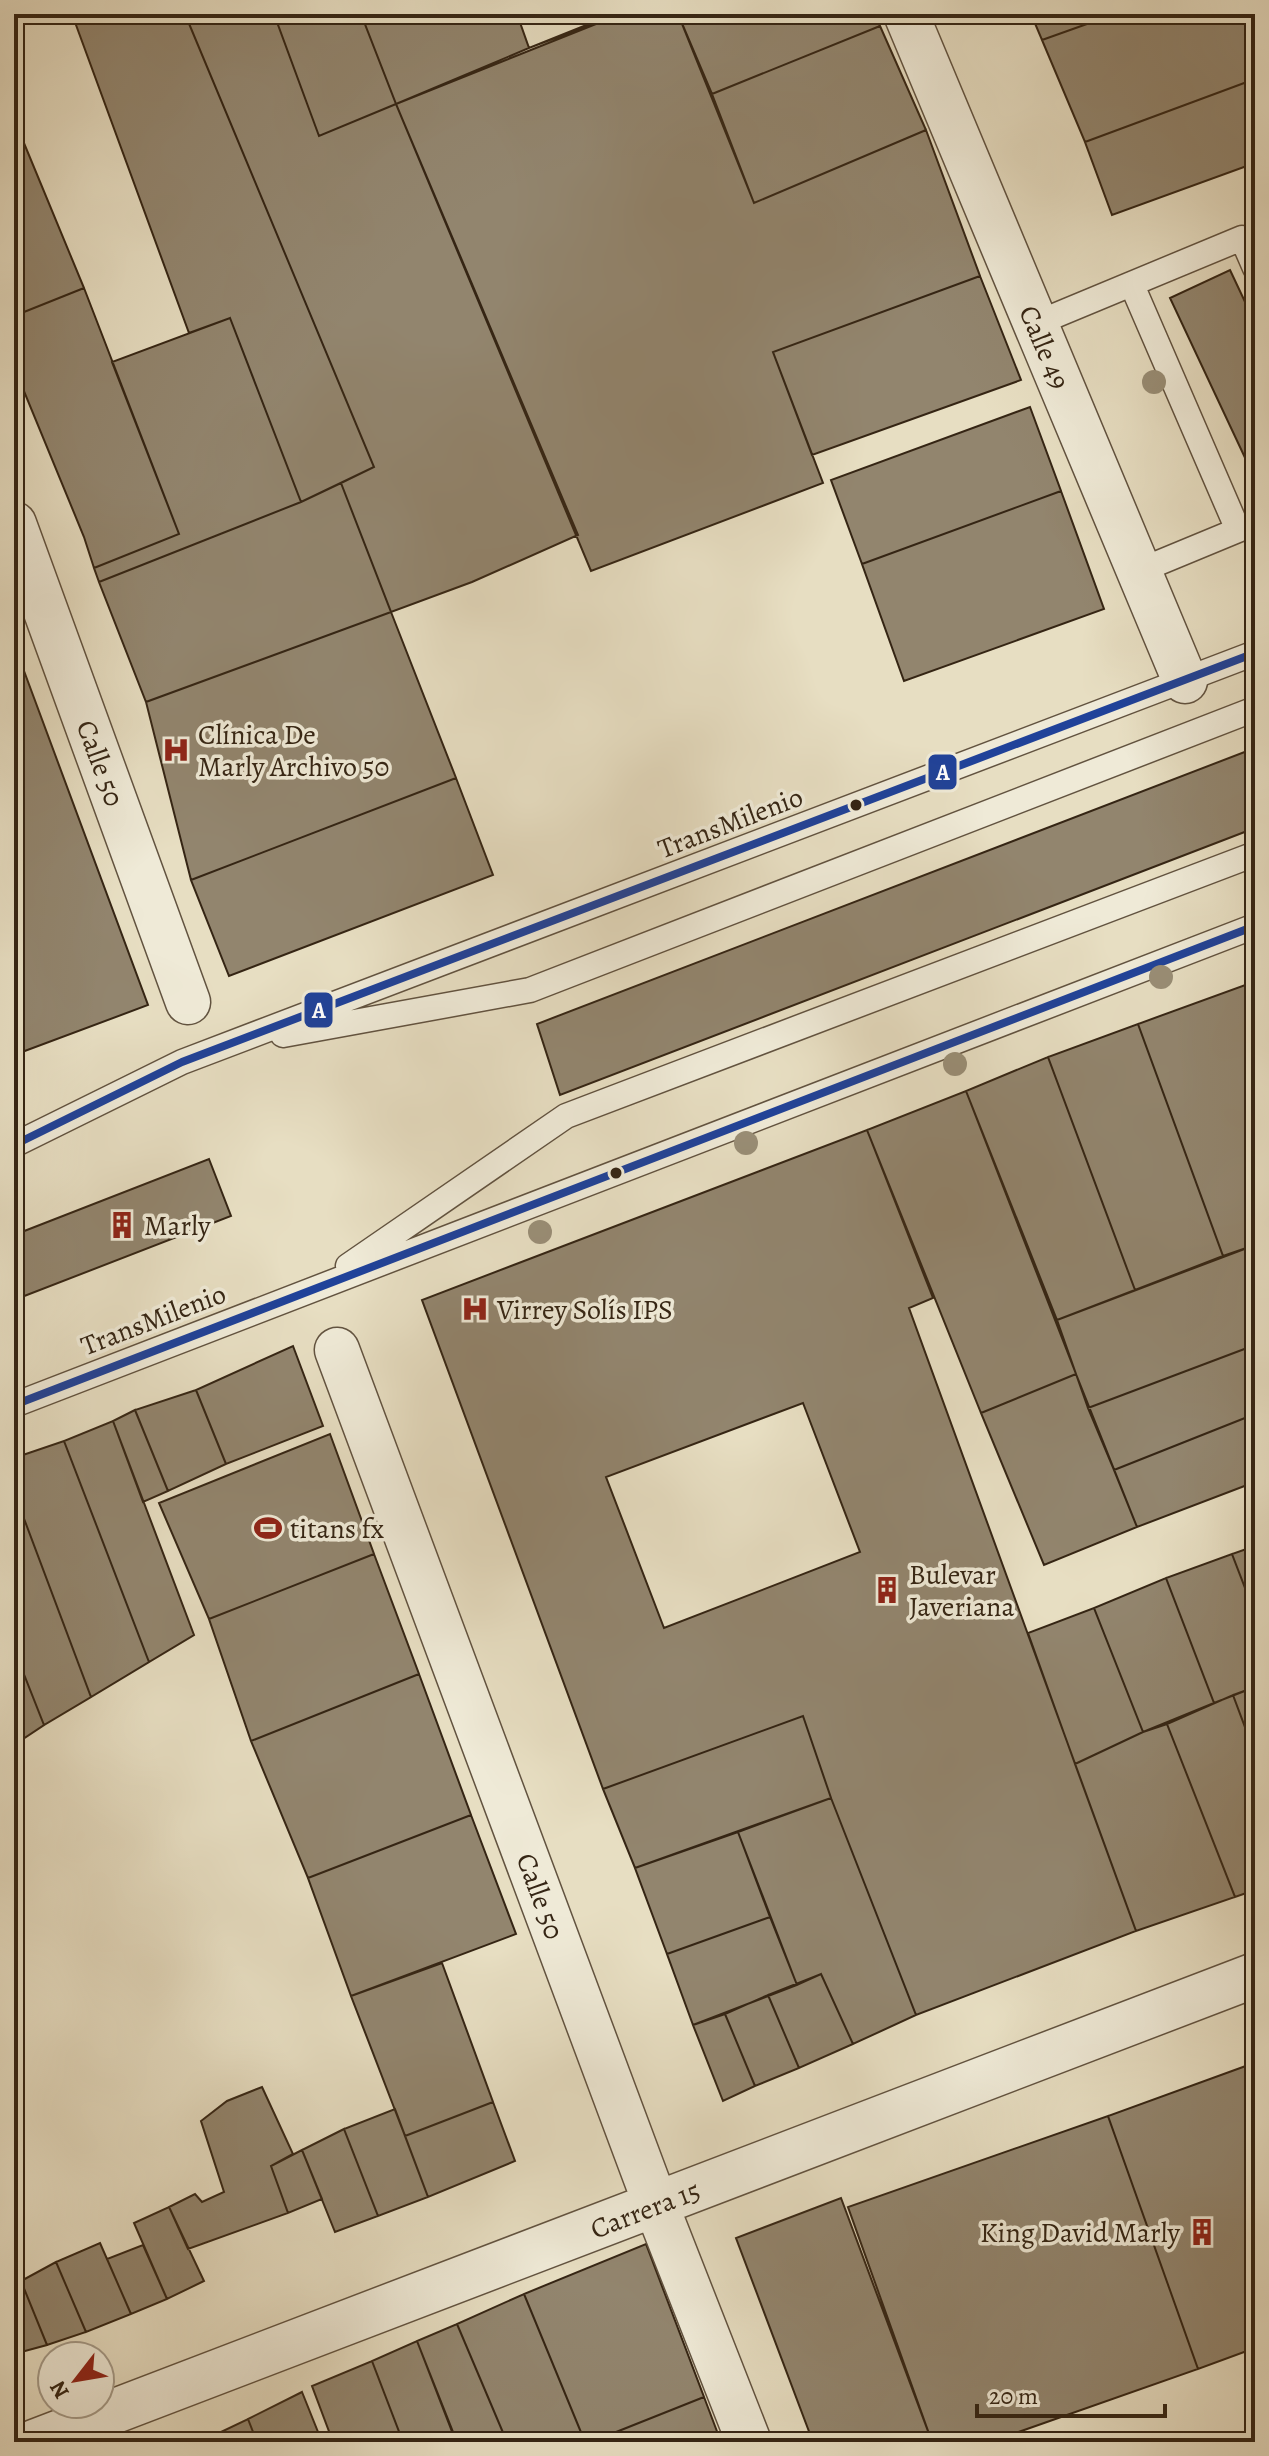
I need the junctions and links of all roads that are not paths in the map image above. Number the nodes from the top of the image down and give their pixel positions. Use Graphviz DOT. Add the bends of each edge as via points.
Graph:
graph roads {
  1 [pos="906,14"];
  2 [pos="1255,268"];
  3 [pos="1132,285"];
  4 [pos="1035,324"];
  5 [pos="14,524"];
  6 [pos="1247,527"];
  7 [pos="1139,571"];
  8 [pos="1255,653"];
  9 [pos="1185,681"];
  10 [pos="1255,709"];
  11 [pos="1255,854"];
  12 [pos="1255,926"];
  13 [pos="188,1002"];
  14 [pos="226,1045"];
  15 [pos="14,1145"];
  16 [pos="313,1290"];
  17 [pos="337,1350"];
  18 [pos="14,1405"];
  19 [pos="1255,1975"];
  20 [pos="656,2205"];
  21 [pos="34,2442"];
  22 [pos="749,2442"];
  1 -- 4 [label="street, Calle 49"];
  2 -- 3 [label="lane" via="1242,238"];
  3 -- 4 [label="lane"];
  3 -- 6 [label="lane"];
  4 -- 7 [label="street, Calle 49"];
  5 -- 13 [label="street, Calle 50"];
  6 -- 7 [label="lane"];
  7 -- 9 [label="street, Calle 49"];
  8 -- 9 [label="lane, TransMilenio"];
  9 -- 14 [label="lane, TransMilenio"];
  10 -- 14 [label="lane, TransMilenio" via="530,990"];
  11 -- 16 [label="lane, TransMilenio" via="566,1116"];
  12 -- 16 [label="lane, TransMilenio"];
  14 -- 15 [label="lane, TransMilenio"];
  16 -- 18 [label="lane, TransMilenio"];
  17 -- 20 [label="street, Calle 50"];
  19 -- 20 [label="street, Carrera 15"];
  20 -- 21 [label="street, Carrera 15"];
  20 -- 22 [label="street, Calle 50"];
}
